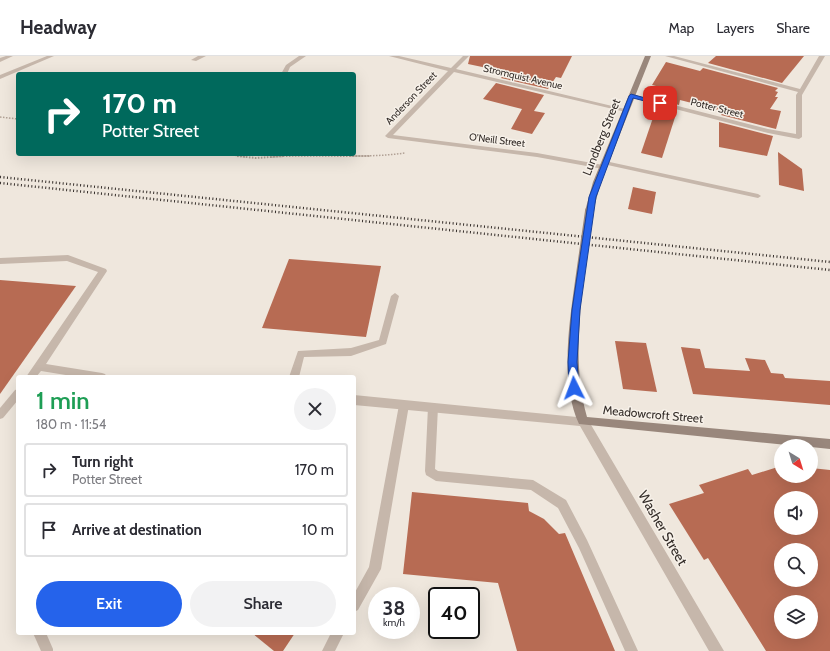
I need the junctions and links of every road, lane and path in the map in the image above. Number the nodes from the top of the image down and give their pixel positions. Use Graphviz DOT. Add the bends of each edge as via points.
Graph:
graph roads {
  1 [pos="10,56"];
  2 [pos="51,56"];
  3 [pos="203,56"];
  4 [pos="304,56"];
  5 [pos="392,56"];
  6 [pos="466,56"];
  7 [pos="648,56"];
  8 [pos="668,56"];
  9 [pos="822,56"];
  10 [pos="0,60"];
  11 [pos="194,60"];
  12 [pos="452,70"];
  13 [pos="285,72"];
  14 [pos="0,77"];
  15 [pos="801,91"];
  16 [pos="631,96"];
  17 [pos="626,110"];
  18 [pos="0,117"];
  19 [pos="16,119"];
  20 [pos="388,136"];
  21 [pos="407,153"];
  22 [pos="238,156"];
  23 [pos="290,156"];
  24 [pos="337,156"];
  25 [pos="604,165"];
  26 [pos="758,196"];
  27 [pos="0,261"];
  28 [pos="395,296"];
  29 [pos="39,367"];
  30 [pos="32,375"];
  31 [pos="89,375"];
  32 [pos="295,375"];
  33 [pos="16,395"];
  34 [pos="356,400"];
  35 [pos="404,405"];
  36 [pos="433,407"];
  37 [pos="0,415"];
  38 [pos="583,421"];
  39 [pos="830,444"];
  40 [pos="356,602"];
  41 [pos="40,635"];
  42 [pos="337,635"];
  43 [pos="47,649"];
  44 [pos="328,651"];
  45 [pos="632,651"];
  46 [pos="717,651"];
  1 -- 10 [label="lane"];
  2 -- 14 [label="lane"];
  3 -- 11 [label="street"];
  4 -- 13 [label="street" via="288,66"];
  5 -- 12 [label="street, Stromquist Avenue"];
  6 -- 12 [label="street, Anderson Street"];
  7 -- 16 [label="street, Lundberg Street"];
  8 -- 15 [label="street"];
  9 -- 15 [label="street"];
  12 -- 17 [label="street, Stromquist Avenue"];
  12 -- 20 [label="street, Anderson Street"];
  15 -- 16 [label="street, Potter Street" via="798,100 798,137"];
  16 -- 17 [label="street, Lundberg Street"];
  17 -- 25 [label="street, Lundberg Street"];
  18 -- 19 [label="path"];
  20 -- 25 [label="street, O'Neill Street"];
  21 -- 24 [label="path" via="373,157"];
  22 -- 23 [label="path" via="255,159"];
  25 -- 26 [label="lane"];
  25 -- 38 [label="street, Lundberg Street, bridge" via="589,211 579,281 572,362 574,388"];
  27 -- 29 [label="lane" via="68,258 103,271"];
  28 -- 32 [label="lane" via="383,342 351,352 301,354"];
  29 -- 30 [label="lane"];
  29 -- 31 [label="lane"];
  33 -- 37 [label="lane"];
  34 -- 35 [label="street, Meadowcroft Street"];
  35 -- 36 [label="street, Meadowcroft Street"];
  35 -- 40 [label="lane" via="375,569"];
  36 -- 38 [label="street, Meadowcroft Street"];
  36 -- 45 [label="lane" via="430,471 436,476 533,485 562,504 584,544"];
  38 -- 39 [label="street, Meadowcroft Street"];
  38 -- 46 [label="street, Washer Street"];
  41 -- 43 [label="lane"];
  42 -- 44 [label="lane"];
}
